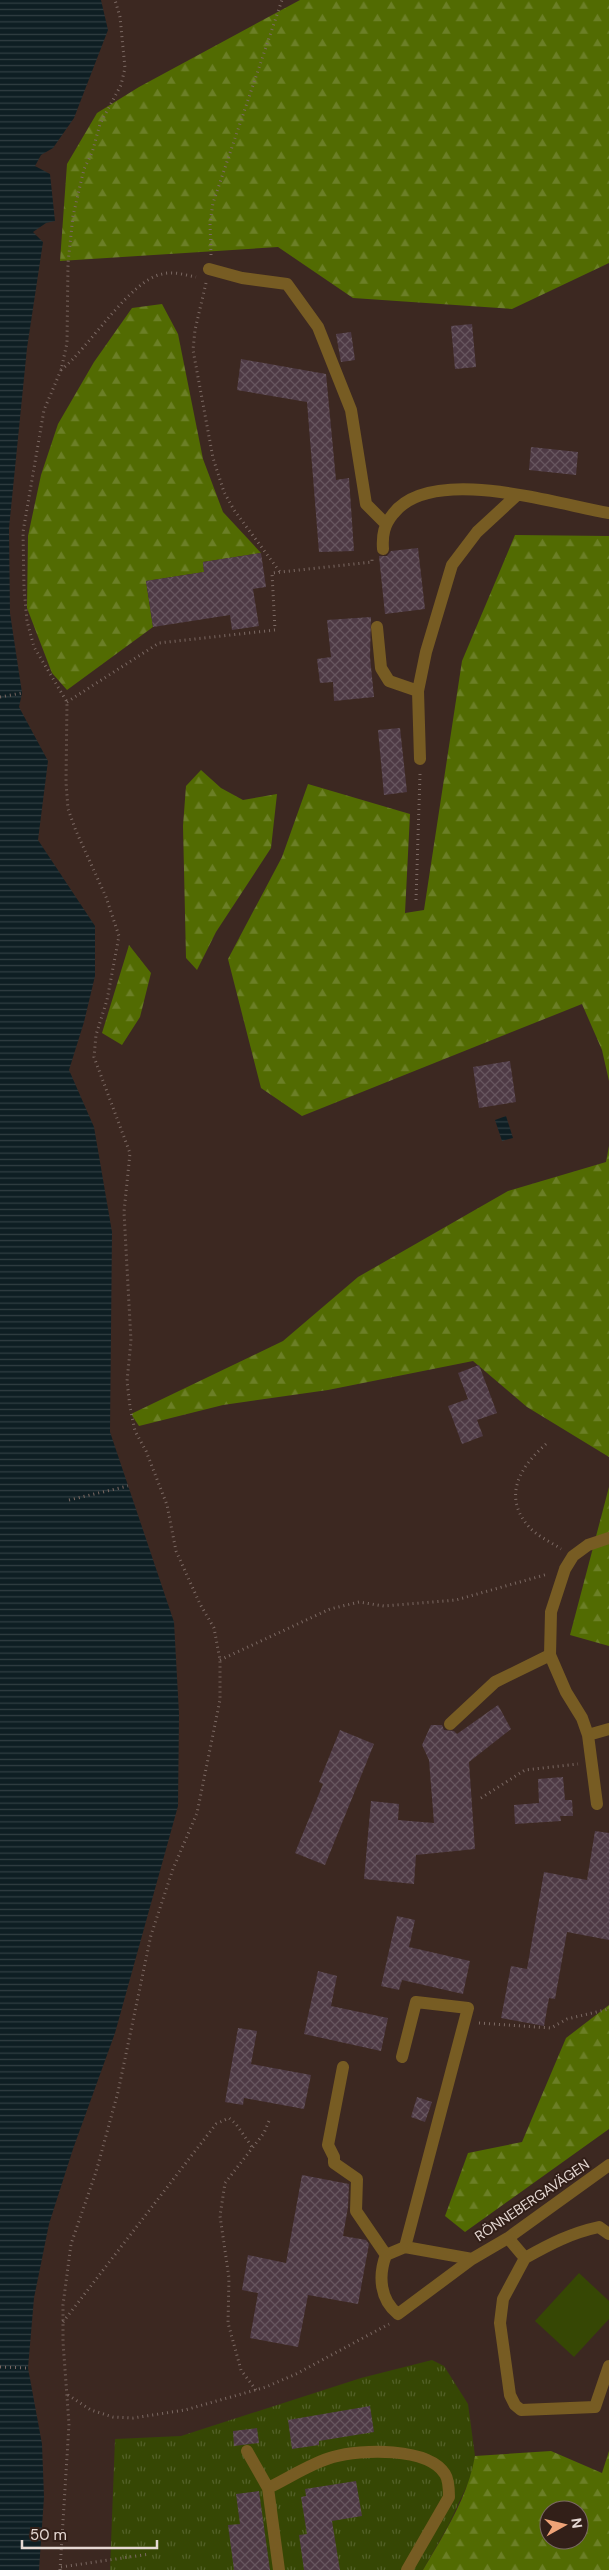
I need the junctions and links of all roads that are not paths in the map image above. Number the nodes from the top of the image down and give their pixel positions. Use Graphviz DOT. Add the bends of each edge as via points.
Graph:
graph roads {
  1 [pos="209,269"];
  2 [pos="517,495"];
  3 [pos="609,513"];
  4 [pos="386,524"];
  5 [pos="383,549"];
  6 [pos="377,627"];
  7 [pos="418,691"];
  8 [pos="420,759"];
  9 [pos="609,1538"];
  10 [pos="550,1655"];
  11 [pos="450,1724"];
  12 [pos="609,1729"];
  13 [pos="588,1735"];
  14 [pos="597,1804"];
  15 [pos="402,2057"];
  16 [pos="343,2067"];
  17 [pos="609,2165"];
  18 [pos="609,2234"];
  19 [pos="508,2238"];
  20 [pos="404,2247"];
  21 [pos="386,2255"];
  22 [pos="472,2258"];
  23 [pos="525,2258"];
  24 [pos="609,2366"];
  25 [pos="247,2451"];
  26 [pos="268,2488"];
  27 [pos="279,2570"];
  28 [pos="407,2570"];
  1 -- 4 [label="street" via="242,278 287,284 318,327 351,410 366,504"];
  2 -- 3 [label="street"];
  2 -- 4 [label="street" via="466,489 433,490 406,500"];
  2 -- 7 [label="street" via="477,532 452,565"];
  4 -- 5 [label="street"];
  6 -- 7 [label="street" via="381,668 389,681"];
  7 -- 8 [label="street"];
  9 -- 10 [label="street" via="588,1545 573,1556 565,1569 552,1612"];
  10 -- 11 [label="street" via="495,1682"];
  10 -- 13 [label="street"];
  12 -- 13 [label="street"];
  13 -- 14 [label="street"];
  15 -- 20 [label="street" via="416,2002 468,2008"];
  16 -- 21 [label="street" via="328,2145 334,2163 357,2179 356,2211"];
  17 -- 19 [label="street, RÖNNEBERGAVÄGEN"];
  18 -- 23 [label="street" via="599,2227 579,2231"];
  19 -- 22 [label="street, RÖNNEBERGAVÄGEN"];
  19 -- 23 [label="street"];
  20 -- 21 [label="street"];
  20 -- 22 [label="street, RÖNNEBERGAVÄGEN"];
  21 -- 22 [label="street, RÖNNEBERGAVÄGEN" via="382,2266 382,2287 389,2307 398,2314"];
  23 -- 24 [label="street" via="502,2299 500,2323 510,2395 515,2405 521,2410 595,2407"];
  25 -- 26 [label="street"];
  26 -- 27 [label="street"];
  26 -- 28 [label="street" via="327,2459 356,2453 402,2453 424,2458 438,2466 446,2475 449,2497"];
}
